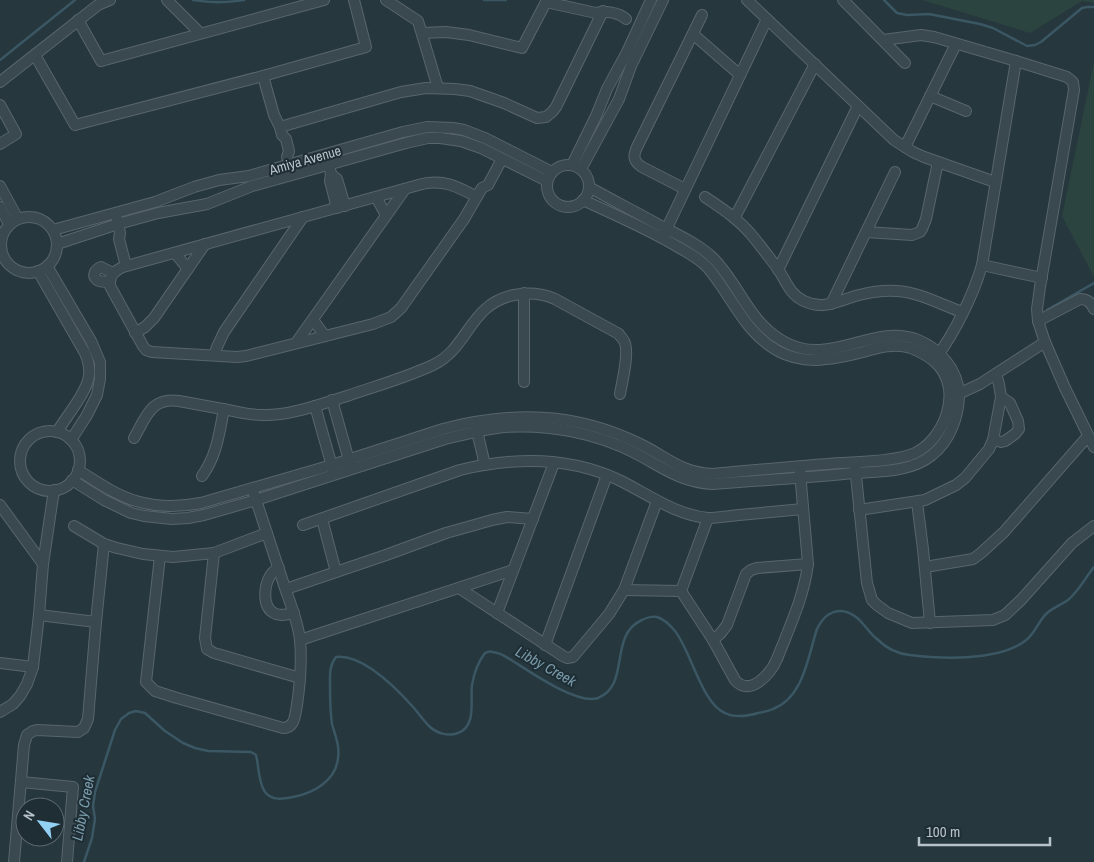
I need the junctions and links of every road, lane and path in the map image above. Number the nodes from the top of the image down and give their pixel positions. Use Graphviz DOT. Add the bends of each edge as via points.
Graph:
graph roads {
  1 [pos="110,0"];
  2 [pos="167,0"];
  3 [pos="324,0"];
  4 [pos="354,0"];
  5 [pos="386,0"];
  6 [pos="651,0"];
  7 [pos="663,0"];
  8 [pos="747,0"];
  9 [pos="843,0"];
  10 [pos="600,14"];
  11 [pos="702,15"];
  12 [pos="767,19"];
  13 [pos="78,20"];
  14 [pos="645,25"];
  15 [pos="200,33"];
  16 [pos="422,33"];
  17 [pos="693,34"];
  18 [pos="883,40"];
  19 [pos="956,44"];
  20 [pos="35,55"];
  21 [pos="1016,60"];
  22 [pos="905,63"];
  23 [pos="815,64"];
  24 [pos="740,75"];
  25 [pos="263,76"];
  26 [pos="0,82"];
  27 [pos="438,88"];
  28 [pos="930,96"];
  29 [pos="0,105"];
  30 [pos="858,106"];
  31 [pos="966,110"];
  32 [pos="281,131"];
  33 [pos="0,144"];
  34 [pos="905,147"];
  35 [pos="326,154"];
  36 [pos="500,157"];
  37 [pos="288,160"];
  38 [pos="938,162"];
  39 [pos="576,167"];
  40 [pos="330,169"];
  41 [pos="894,172"];
  42 [pos="292,175"];
  43 [pos="550,176"];
  44 [pos="995,182"];
  45 [pos="0,186"];
  46 [pos="589,187"];
  47 [pos="405,189"];
  48 [pos="685,189"];
  49 [pos="480,192"];
  50 [pos="376,197"];
  51 [pos="705,197"];
  52 [pos="584,200"];
  53 [pos="0,207"];
  54 [pos="341,207"];
  55 [pos="115,213"];
  56 [pos="386,215"];
  57 [pos="303,217"];
  58 [pos="735,218"];
  59 [pos="94,219"];
  60 [pos="14,221"];
  61 [pos="73,225"];
  62 [pos="275,225"];
  63 [pos="119,229"];
  64 [pos="53,230"];
  65 [pos="98,232"];
  66 [pos="866,232"];
  67 [pos="664,233"];
  68 [pos="77,238"];
  69 [pos="286,242"];
  70 [pos="57,244"];
  71 [pos="205,244"];
  72 [pos="175,253"];
  73 [pos="982,265"];
  74 [pos="130,266"];
  75 [pos="42,269"];
  76 [pos="188,269"];
  77 [pos="778,270"];
  78 [pos="1042,278"];
  79 [pos="524,293"];
  80 [pos="831,304"];
  81 [pos="1094,310"];
  82 [pos="962,312"];
  83 [pos="313,320"];
  84 [pos="1038,321"];
  85 [pos="135,333"];
  86 [pos="325,336"];
  87 [pos="1045,342"];
  88 [pos="296,343"];
  89 [pos="214,355"];
  90 [pos="936,357"];
  91 [pos="996,374"];
  92 [pos="524,382"];
  93 [pos="620,394"];
  94 [pos="954,396"];
  95 [pos="1001,397"];
  96 [pos="332,400"];
  97 [pos="77,402"];
  98 [pos="93,404"];
  99 [pos="315,406"];
  100 [pos="224,409"];
  101 [pos="87,414"];
  102 [pos="476,427"];
  103 [pos="57,432"];
  104 [pos="1088,436"];
  105 [pos="134,438"];
  106 [pos="72,440"];
  107 [pos="993,440"];
  108 [pos="1094,447"];
  109 [pos="554,463"];
  110 [pos="351,465"];
  111 [pos="485,465"];
  112 [pos="800,467"];
  113 [pos="855,467"];
  114 [pos="78,470"];
  115 [pos="334,470"];
  116 [pos="607,475"];
  117 [pos="202,476"];
  118 [pos="801,478"];
  119 [pos="72,480"];
  120 [pos="252,488"];
  121 [pos="54,490"];
  122 [pos="256,500"];
  123 [pos="657,501"];
  124 [pos="917,502"];
  125 [pos="0,505"];
  126 [pos="803,509"];
  127 [pos="860,510"];
  128 [pos="708,518"];
  129 [pos="322,519"];
  130 [pos="532,519"];
  131 [pos="303,525"];
  132 [pos="74,526"];
  133 [pos="1094,526"];
  134 [pos="267,533"];
  135 [pos="104,544"];
  136 [pos="214,553"];
  137 [pos="160,556"];
  138 [pos="43,564"];
  139 [pos="808,564"];
  140 [pos="279,568"];
  141 [pos="925,568"];
  142 [pos="513,570"];
  143 [pos="336,572"];
  144 [pos="459,588"];
  145 [pos="286,589"];
  146 [pos="624,590"];
  147 [pos="682,591"];
  148 [pos="294,613"];
  149 [pos="497,613"];
  150 [pos="39,615"];
  151 [pos="96,622"];
  152 [pos="930,623"];
  153 [pos="300,640"];
  154 [pos="713,640"];
  155 [pos="545,645"];
  156 [pos="0,663"];
  157 [pos="32,667"];
  158 [pos="300,678"];
  159 [pos="0,712"];
  160 [pos="21,782"];
  161 [pos="14,862"];
  162 [pos="67,862"];
  1 -- 13 [label="street"];
  2 -- 15 [label="street"];
  3 -- 15 [label="street"];
  4 -- 25 [label="street" via="366,47"];
  5 -- 16 [label="street" via="416,19"];
  6 -- 14 [label="street"];
  7 -- 14 [label="street"];
  8 -- 12 [label="street"];
  9 -- 18 [label="street"];
  10 -- 14 [label="street"];
  10 -- 16 [label="street" via="546,2 522,48 469,35"];
  10 -- 27 [label="street" via="547,121 470,91"];
  11 -- 17 [label="street"];
  12 -- 23 [label="street"];
  12 -- 24 [label="street"];
  13 -- 15 [label="street" via="101,61"];
  13 -- 20 [label="street"];
  14 -- 39 [label="street" via="607,89"];
  14 -- 39 [label="street" via="619,100"];
  16 -- 27 [label="street"];
  17 -- 24 [label="street"];
  17 -- 48 [label="street" via="632,161"];
  18 -- 19 [label="street" via="921,35"];
  18 -- 22 [label="street"];
  19 -- 21 [label="street"];
  19 -- 28 [label="street"];
  20 -- 25 [label="street" via="75,125"];
  20 -- 26 [label="street"];
  21 -- 44 [label="street"];
  21 -- 78 [label="street" via="1067,77 1074,86"];
  23 -- 30 [label="street"];
  23 -- 58 [label="street"];
  24 -- 48 [label="street"];
  25 -- 32 [label="street"];
  27 -- 32 [label="street" via="402,92"];
  28 -- 31 [label="street"];
  28 -- 34 [label="street"];
  29 -- 33 [label="street" via="16,134"];
  30 -- 34 [label="street"];
  30 -- 77 [label="street"];
  32 -- 37 [label="street" via="282,152"];
  34 -- 38 [label="street"];
  35 -- 37 [label="street, Amiya Avenue"];
  35 -- 40 [label="street"];
  35 -- 43 [label="street, Amiya Avenue" via="415,129 454,128 485,138"];
  36 -- 40 [label="street, Amiya Avenue" via="461,141 428,138"];
  36 -- 43 [label="street, Amiya Avenue"];
  36 -- 49 [label="street" via="482,182"];
  37 -- 42 [label="street"];
  37 -- 55 [label="street, Amiya Avenue" via="249,176 194,186"];
  38 -- 44 [label="street"];
  38 -- 66 [label="street" via="922,234"];
  39 -- 43 [label="street" via="561,166"];
  39 -- 46 [label="street" via="587,178"];
  40 -- 42 [label="street, Amiya Avenue"];
  40 -- 54 [label="street" via="337,179"];
  41 -- 66 [label="street"];
  42 -- 63 [label="street, Amiya Avenue" via="207,204 168,211"];
  43 -- 52 [label="street" via="547,190 554,202 571,207"];
  44 -- 73 [label="street"];
  45 -- 60 [label="street"];
  46 -- 52 [label="street"];
  46 -- 67 [label="street"];
  47 -- 49 [label="street" via="439,182"];
  47 -- 50 [label="street"];
  47 -- 56 [label="street"];
  48 -- 67 [label="street"];
  49 -- 86 [label="street" via="397,313 374,324"];
  50 -- 54 [label="street"];
  50 -- 56 [label="street"];
  51 -- 58 [label="street"];
  52 -- 67 [label="street"];
  53 -- 60 [label="street"];
  54 -- 57 [label="street"];
  55 -- 59 [label="street, Amiya Avenue"];
  55 -- 63 [label="street"];
  56 -- 83 [label="street"];
  57 -- 62 [label="street"];
  57 -- 69 [label="street"];
  58 -- 77 [label="street"];
  59 -- 61 [label="street, Amiya Avenue"];
  59 -- 65 [label="street"];
  60 -- 64 [label="street" via="25,217 38,218"];
  60 -- 75 [label="street" via="5,230 1,243 7,262 18,271"];
  61 -- 64 [label="street, Amiya Avenue"];
  61 -- 68 [label="street"];
  62 -- 69 [label="street"];
  62 -- 71 [label="street"];
  63 -- 65 [label="street, Amiya Avenue"];
  63 -- 74 [label="street" via="125,237"];
  64 -- 70 [label="street"];
  65 -- 68 [label="street, Amiya Avenue"];
  66 -- 80 [label="street"];
  67 -- 90 [label="street" via="688,240 713,258 734,284 748,309 781,341 815,351 900,336 925,343"];
  68 -- 70 [label="street, Amiya Avenue"];
  69 -- 89 [label="street" via="224,332"];
  70 -- 75 [label="street" via="55,256"];
  71 -- 72 [label="street"];
  71 -- 76 [label="street"];
  72 -- 74 [label="street"];
  72 -- 76 [label="street"];
  73 -- 78 [label="street"];
  73 -- 82 [label="street"];
  74 -- 85 [label="street" via="120,269 111,278 111,290"];
  75 -- 97 [label="street" via="88,360 88,382"];
  75 -- 98 [label="street" via="98,356 100,378"];
  76 -- 85 [label="street" via="150,323"];
  77 -- 80 [label="street" via="793,294 802,301 822,306"];
  78 -- 84 [label="street"];
  79 -- 92 [label="street"];
  79 -- 93 [label="street" via="543,294 555,299 619,334 626,346"];
  79 -- 96 [label="street" via="504,297 483,310 454,350 441,361"];
  80 -- 82 [label="street" via="859,295 898,291"];
  81 -- 84 [label="street" via="1089,302 1080,299"];
  82 -- 90 [label="street"];
  83 -- 86 [label="street"];
  83 -- 88 [label="street"];
  84 -- 87 [label="street"];
  85 -- 89 [label="street" via="149,351"];
  86 -- 88 [label="street"];
  87 -- 91 [label="street"];
  87 -- 104 [label="street"];
  88 -- 89 [label="street" via="246,356"];
  90 -- 94 [label="street" via="946,359 952,370 958,384"];
  91 -- 94 [label="street"];
  91 -- 95 [label="street"];
  94 -- 113 [label="street" via="957,412 954,424 932,455 902,468"];
  95 -- 107 [label="street"];
  95 -- 107 [label="street" via="1010,403 1019,429 1005,441"];
  96 -- 99 [label="street"];
  96 -- 110 [label="street"];
  97 -- 98 [label="street"];
  97 -- 101 [label="street"];
  97 -- 103 [label="street"];
  98 -- 101 [label="street"];
  99 -- 100 [label="street" via="263,415"];
  99 -- 115 [label="street"];
  100 -- 105 [label="street" via="164,401 153,407"];
  100 -- 117 [label="street" via="218,444"];
  101 -- 106 [label="street"];
  102 -- 110 [label="street" via="446,439"];
  102 -- 111 [label="street"];
  102 -- 112 [label="street" via="502,418 580,422 601,427 641,444 684,469 703,474"];
  102 -- 118 [label="street" via="548,428 597,437 698,483"];
  103 -- 106 [label="street"];
  103 -- 121 [label="street" via="41,432 28,441 23,447 20,463 31,484"];
  104 -- 108 [label="street"];
  104 -- 141 [label="street" via="982,553 973,559"];
  106 -- 114 [label="street" via="79,454"];
  107 -- 124 [label="street" via="977,466 962,482"];
  109 -- 111 [label="street" via="521,460"];
  109 -- 116 [label="street"];
  109 -- 130 [label="street"];
  110 -- 115 [label="street"];
  111 -- 129 [label="street" via="460,470"];
  112 -- 113 [label="street"];
  112 -- 118 [label="street"];
  113 -- 118 [label="street"];
  113 -- 127 [label="street"];
  114 -- 119 [label="street"];
  114 -- 120 [label="street" via="135,501 172,506 201,503"];
  115 -- 120 [label="street"];
  115 -- 122 [label="street"];
  116 -- 123 [label="street"];
  116 -- 155 [label="street"];
  118 -- 126 [label="street"];
  119 -- 121 [label="street"];
  119 -- 122 [label="street" via="131,513 162,518 204,515"];
  120 -- 122 [label="street"];
  121 -- 138 [label="street"];
  122 -- 134 [label="street"];
  123 -- 128 [label="street"];
  123 -- 146 [label="street"];
  124 -- 127 [label="street"];
  124 -- 141 [label="street"];
  125 -- 138 [label="street"];
  126 -- 128 [label="street"];
  126 -- 139 [label="street"];
  127 -- 152 [label="street" via="866,583 872,600 901,619"];
  128 -- 147 [label="street"];
  129 -- 131 [label="street"];
  129 -- 143 [label="street"];
  130 -- 142 [label="street"];
  130 -- 143 [label="street" via="507,517 492,520"];
  132 -- 135 [label="street"];
  133 -- 152 [label="street" via="1072,543 1005,615 993,620"];
  134 -- 136 [label="street"];
  134 -- 140 [label="street"];
  135 -- 137 [label="street"];
  135 -- 151 [label="street"];
  136 -- 137 [label="street"];
  136 -- 158 [label="street" via="205,638 207,649"];
  137 -- 158 [label="street" via="146,682 150,687 177,698 288,728 293,723"];
  138 -- 150 [label="street"];
  139 -- 154 [label="street" via="757,568 746,574 727,625"];
  139 -- 154 [label="street" via="799,600 777,659 768,674 750,686 741,686"];
  140 -- 145 [label="street"];
  140 -- 148 [label="street" via="268,580 267,604 278,615"];
  141 -- 152 [label="street"];
  142 -- 144 [label="street"];
  142 -- 149 [label="street"];
  143 -- 145 [label="street"];
  144 -- 149 [label="street"];
  144 -- 153 [label="street"];
  145 -- 148 [label="street"];
  146 -- 147 [label="street"];
  146 -- 155 [label="street" via="573,657 567,658"];
  147 -- 154 [label="street"];
  148 -- 153 [label="street"];
  149 -- 155 [label="street"];
  150 -- 151 [label="street"];
  150 -- 157 [label="street"];
  151 -- 160 [label="street" via="86,724 78,732 30,732 24,740"];
  153 -- 158 [label="street"];
  156 -- 157 [label="street"];
  157 -- 159 [label="street" via="20,696"];
  160 -- 161 [label="street"];
  160 -- 162 [label="street" via="73,787"];
}
